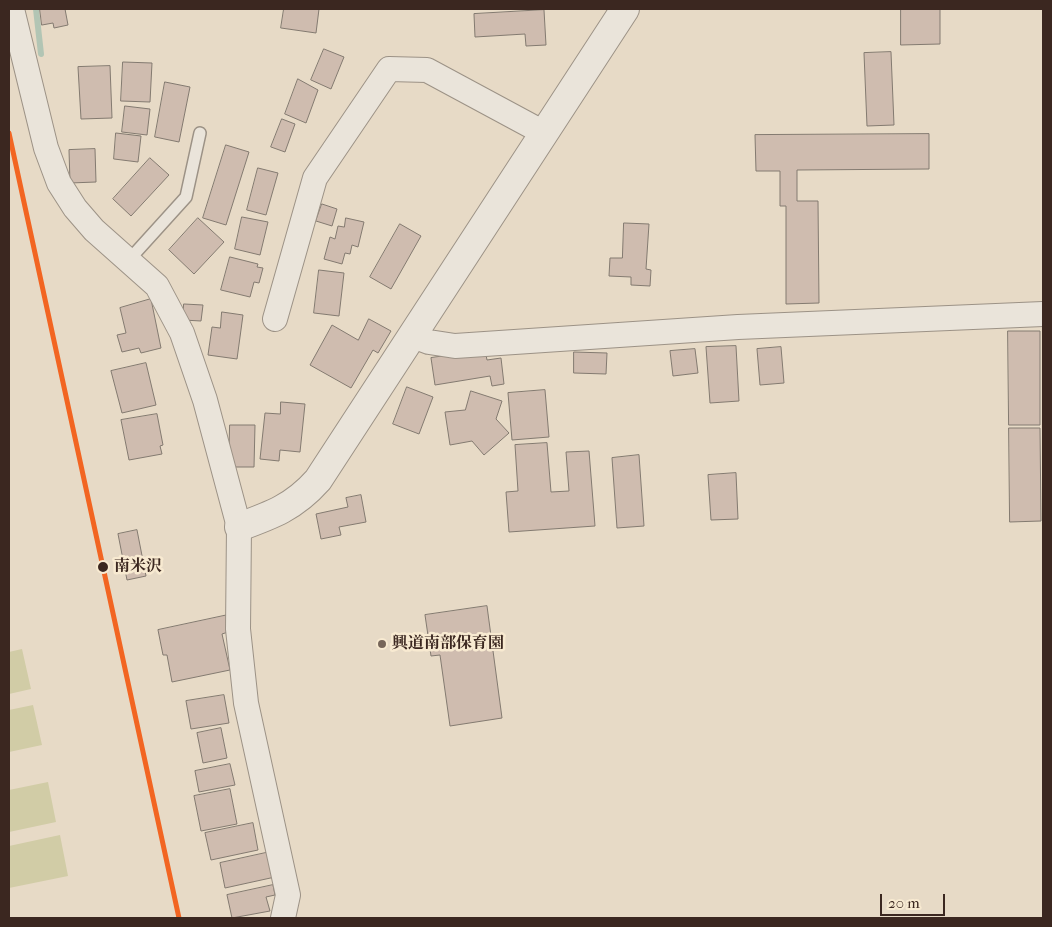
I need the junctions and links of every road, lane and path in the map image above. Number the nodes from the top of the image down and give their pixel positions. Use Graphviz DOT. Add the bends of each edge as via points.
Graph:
graph roads {
  1 [pos="12,9"];
  2 [pos="625,9"];
  3 [pos="200,133"];
  4 [pos="544,133"];
  5 [pos="128,261"];
  6 [pos="1043,314"];
  7 [pos="275,319"];
  8 [pos="413,336"];
  9 [pos="239,527"];
  10 [pos="283,918"];
  1 -- 5 [label="street" via="46,148 59,183 94,230"];
  2 -- 4 [label="street"];
  3 -- 5 [label="lane" via="186,197"];
  4 -- 7 [label="street" via="427,70 389,69 316,178"];
  4 -- 8 [label="street"];
  5 -- 9 [label="street" via="157,286 182,334 205,400"];
  6 -- 8 [label="street" via="728,328 455,346"];
  8 -- 9 [label="street" via="318,480 303,497 277,514"];
  9 -- 10 [label="street" via="238,630 246,703 288,895"];
}
